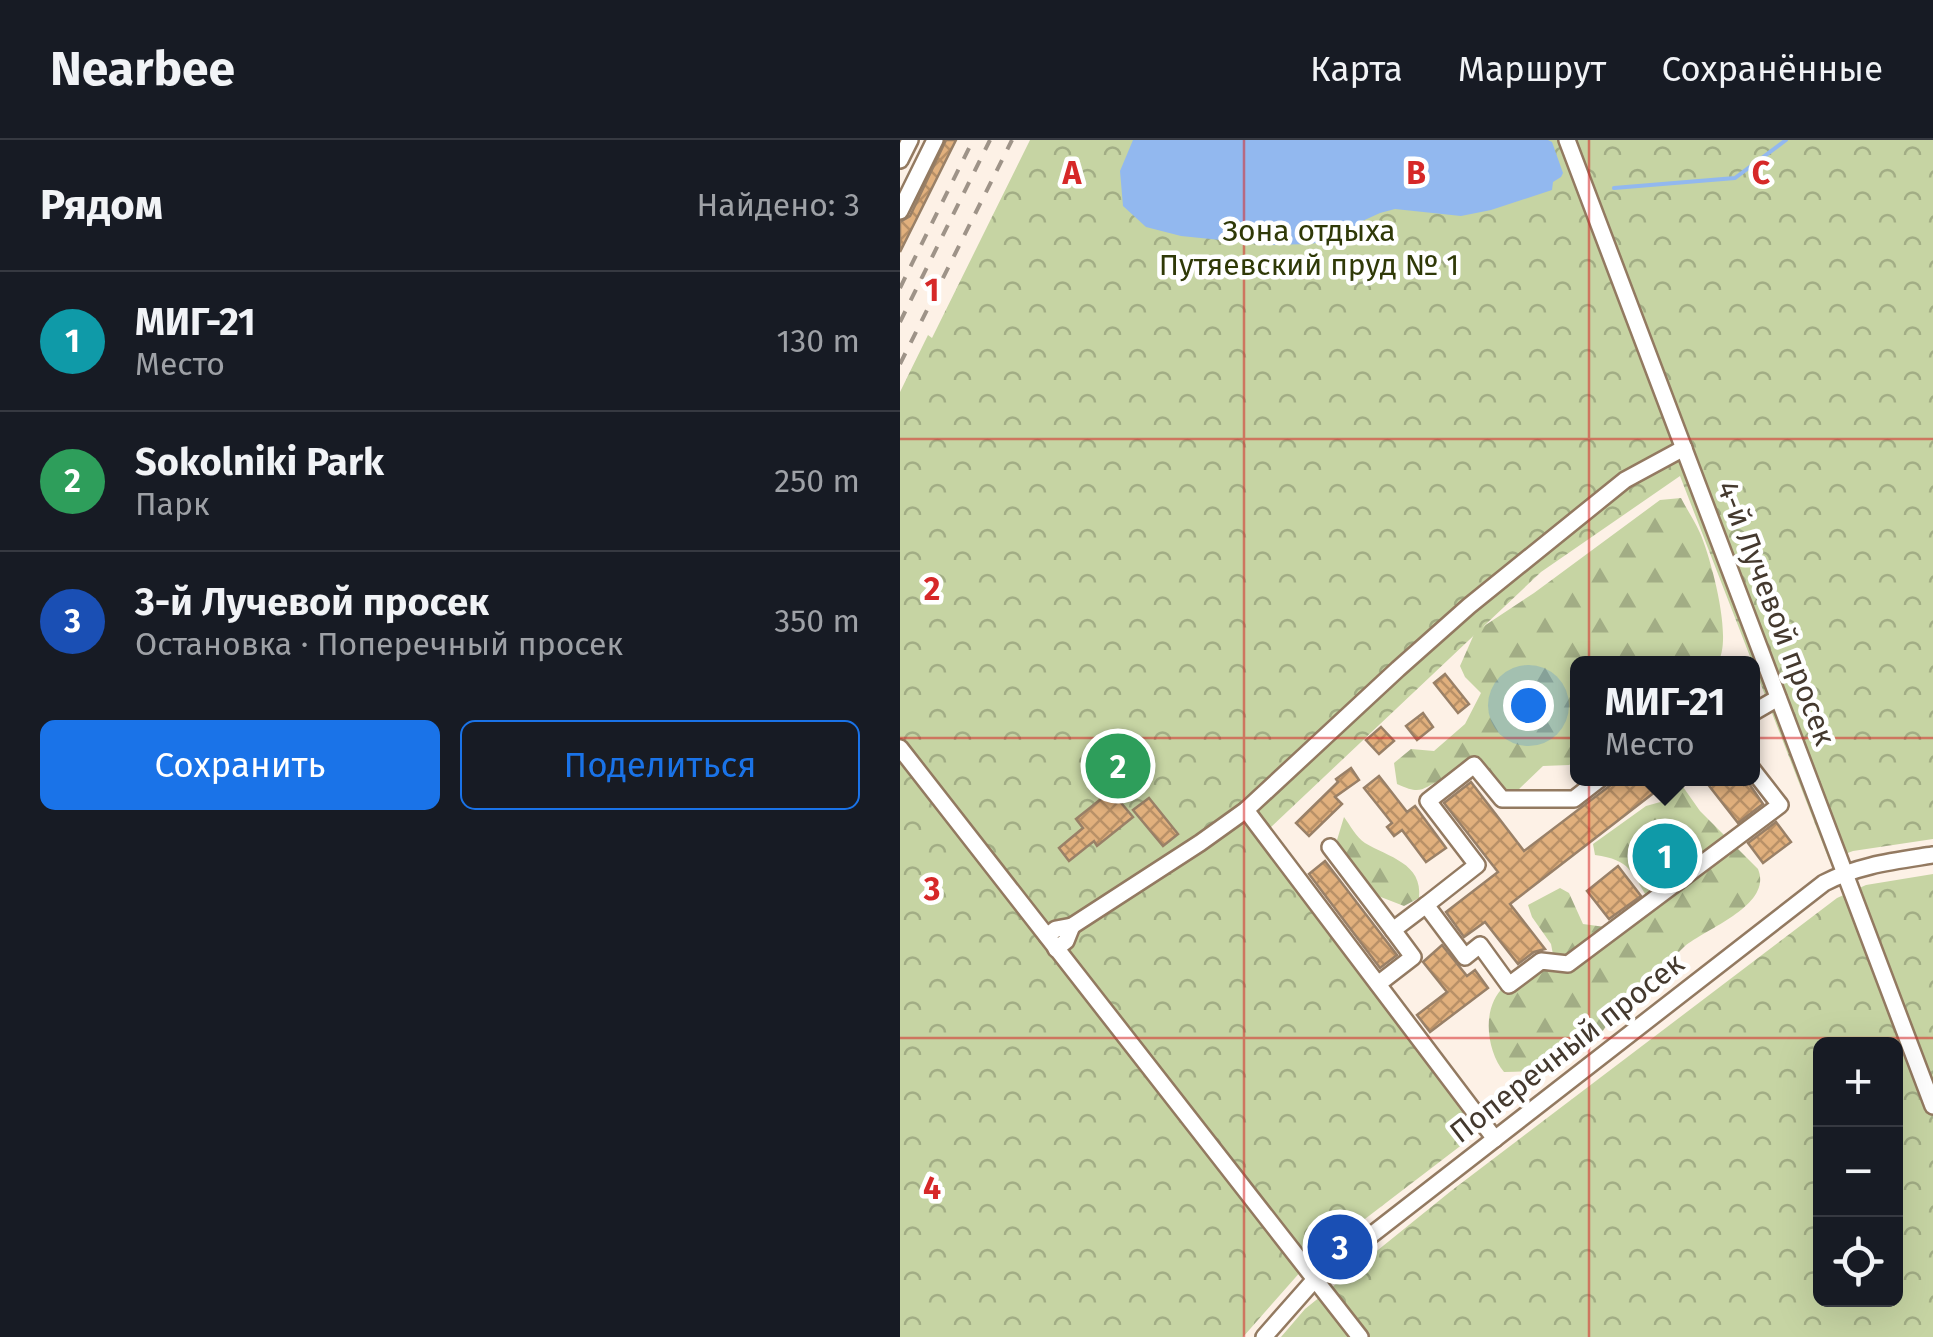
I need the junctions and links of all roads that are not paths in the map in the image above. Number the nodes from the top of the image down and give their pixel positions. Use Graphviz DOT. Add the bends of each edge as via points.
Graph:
graph roads {
  1 [pos="910,140"];
  2 [pos="935,140"];
  3 [pos="1567,140"];
  4 [pos="900,160"];
  5 [pos="900,211"];
  6 [pos="1684,448"];
  7 [pos="1778,698"];
  8 [pos="1760,708"];
  9 [pos="900,748"];
  10 [pos="1760,779"];
  11 [pos="1591,786"];
  12 [pos="1246,810"];
  13 [pos="1330,848"];
  14 [pos="1933,855"];
  15 [pos="1844,872"];
  16 [pos="1426,905"];
  17 [pos="1393,930"];
  18 [pos="1051,942"];
  19 [pos="1378,984"];
  20 [pos="1933,1106"];
  21 [pos="1495,1140"];
  22 [pos="1316,1278"];
  23 [pos="1264,1337"];
  24 [pos="1360,1337"];
  1 -- 4 [label="street"];
  2 -- 5 [label="street"];
  3 -- 6 [label="street, 4-й Лучевой просек"];
  6 -- 7 [label="street, 4-й Лучевой просек"];
  6 -- 12 [label="street" via="1626,480 1469,606"];
  7 -- 8 [label="street"];
  7 -- 15 [label="street, 4-й Лучевой просек"];
  9 -- 18 [label="street"];
  10 -- 16 [label="street" via="1780,805 1568,964 1540,961 1509,985 1480,946 1465,956"];
  11 -- 16 [label="street" via="1574,799 1502,799 1474,765 1428,801 1477,865"];
  12 -- 18 [label="street" via="1072,926 1056,928"];
  12 -- 19 [label="street"];
  13 -- 17 [label="street"];
  14 -- 15 [label="street, Поперечный просек"];
  15 -- 20 [label="street, 4-й Лучевой просек"];
  15 -- 21 [label="street, Поперечный просек"];
  16 -- 17 [label="street"];
  17 -- 19 [label="street" via="1413,957"];
  18 -- 22 [label="street"];
  19 -- 21 [label="street"];
  21 -- 22 [label="street, Поперечный просек"];
  22 -- 23 [label="street, Поперечный просек"];
  22 -- 24 [label="street"];
}
